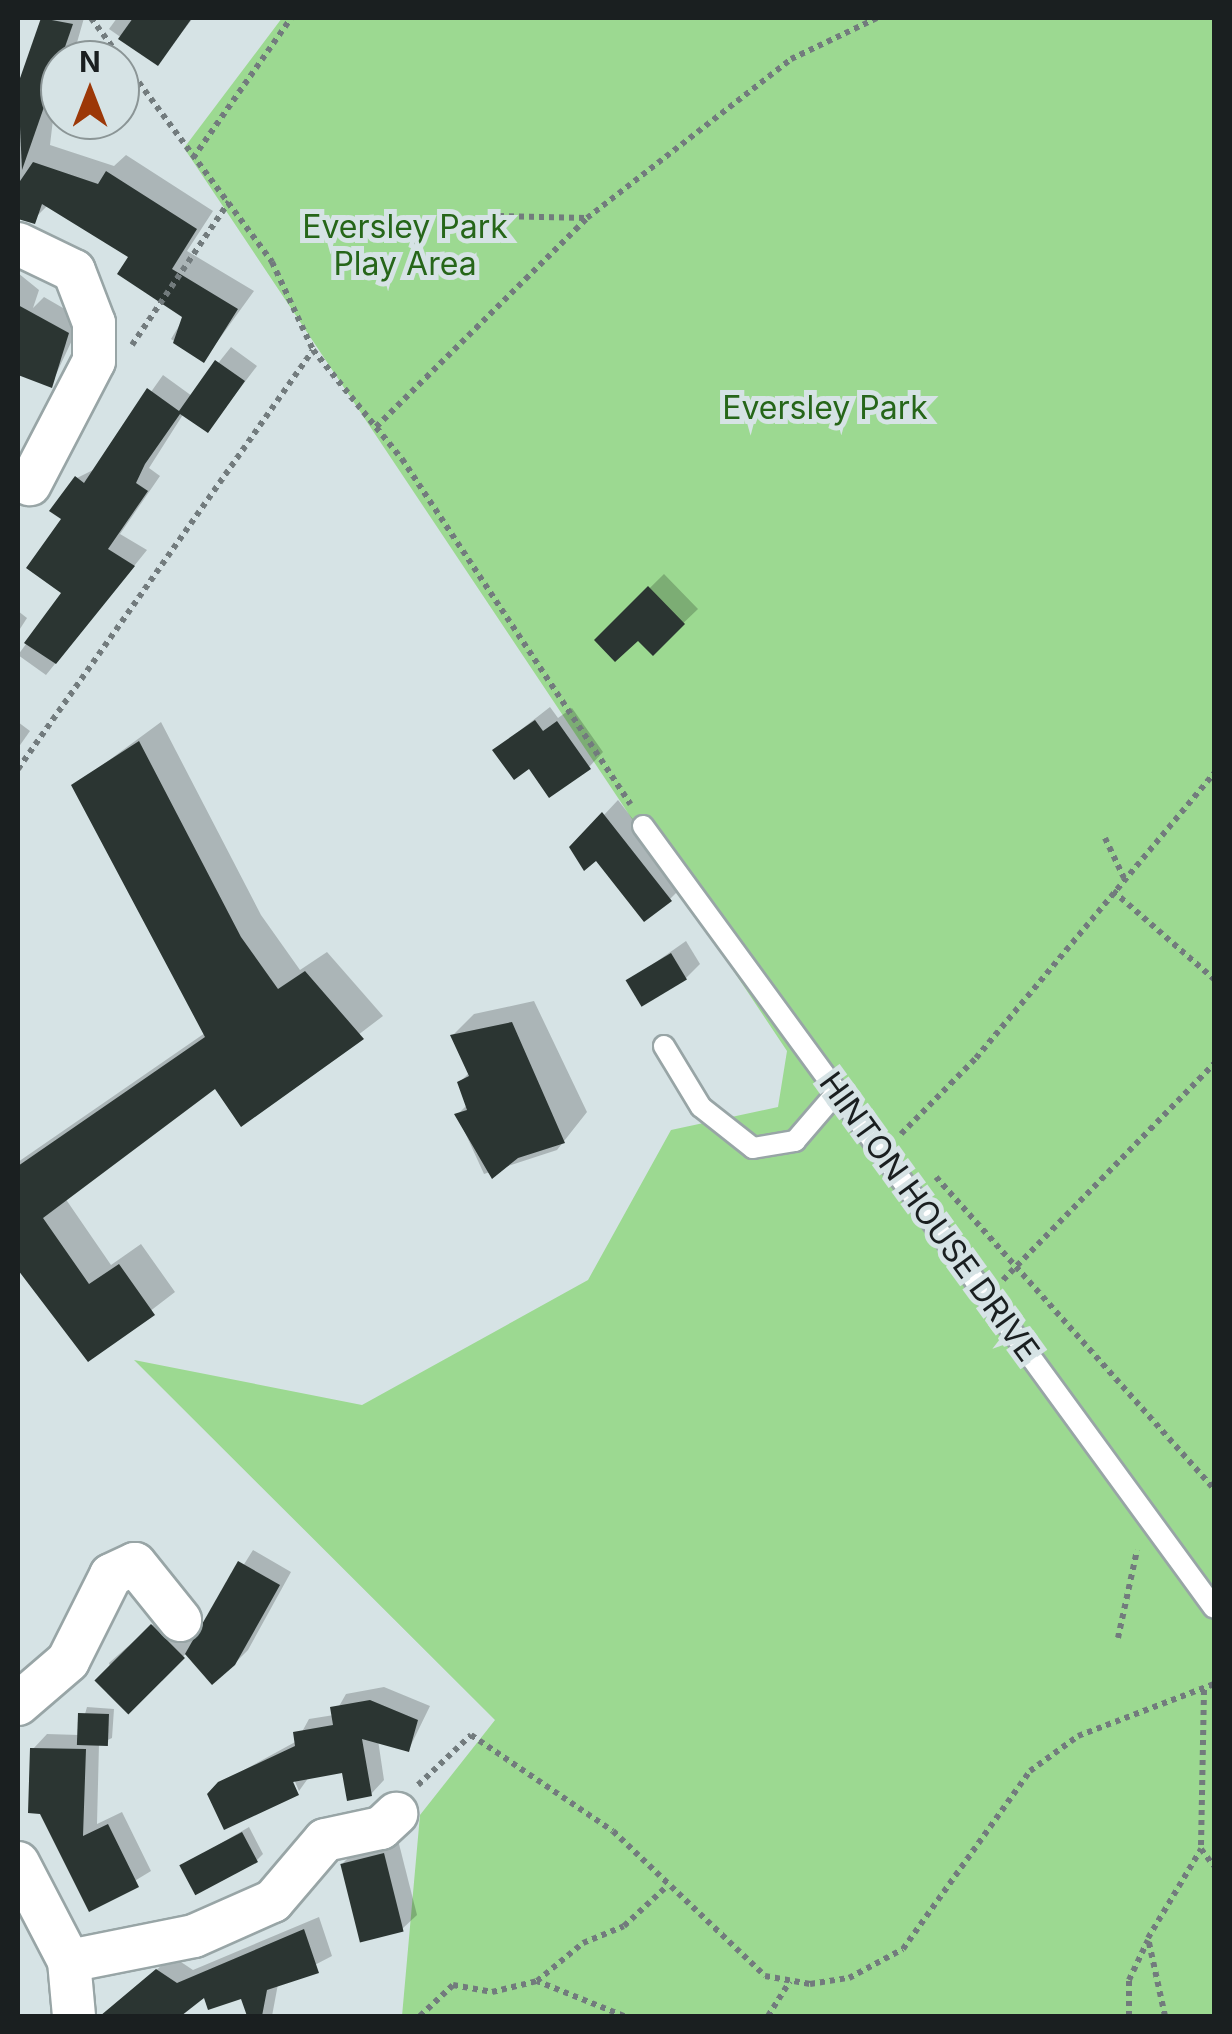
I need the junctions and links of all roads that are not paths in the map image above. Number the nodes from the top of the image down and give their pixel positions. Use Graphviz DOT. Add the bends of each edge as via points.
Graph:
graph roads {
  1 [pos="18,244"];
  2 [pos="30,484"];
  3 [pos="643,826"];
  4 [pos="664,1046"];
  5 [pos="836,1092"];
  6 [pos="1214,1608"];
  7 [pos="180,1620"];
  8 [pos="18,1704"];
  9 [pos="396,1814"];
  10 [pos="18,1863"];
  11 [pos="69,1961"];
  12 [pos="74,2016"];
  1 -- 2 [label="street" via="74,271 87,290 94,361"];
  3 -- 5 [label="lane, HINTON HOUSE DRIVE"];
  4 -- 5 [label="lane" via="701,1107 753,1148 794,1141"];
  5 -- 6 [label="lane, HINTON HOUSE DRIVE"];
  7 -- 8 [label="street" via="135,1564 111,1574 68,1661"];
  9 -- 11 [label="street" via="381,1828 325,1840 273,1901 194,1936"];
  10 -- 11 [label="street"];
  11 -- 12 [label="street"];
}
